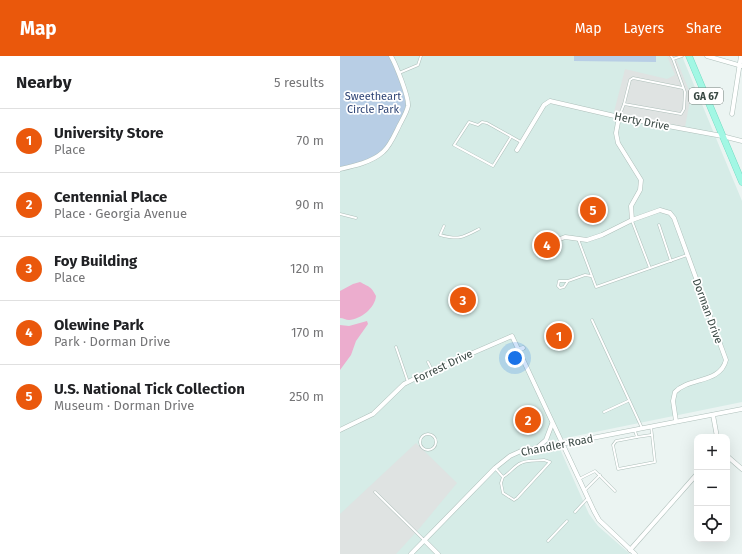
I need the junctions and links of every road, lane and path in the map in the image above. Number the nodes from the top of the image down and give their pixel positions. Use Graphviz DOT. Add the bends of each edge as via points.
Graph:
graph roads {
  1 [pos="391,56"];
  2 [pos="421,56"];
  3 [pos="671,56"];
  4 [pos="682,56"];
  5 [pos="689,56"];
  6 [pos="707,56"];
  7 [pos="741,56"];
  8 [pos="672,59"];
  9 [pos="741,66"];
  10 [pos="399,73"];
  11 [pos="683,88"];
  12 [pos="624,104"];
  13 [pos="732,114"];
  14 [pos="619,117"];
  15 [pos="511,136"];
  16 [pos="722,136"];
  17 [pos="742,141"];
  18 [pos="522,143"];
  19 [pos="517,150"];
  20 [pos="340,169"];
  21 [pos="742,182"];
  22 [pos="340,213"];
  23 [pos="356,218"];
  24 [pos="632,220"];
  25 [pos="659,225"];
  26 [pos="444,226"];
  27 [pos="479,229"];
  28 [pos="578,239"];
  29 [pos="550,242"];
  30 [pos="687,255"];
  31 [pos="671,261"];
  32 [pos="650,268"];
  33 [pos="591,276"];
  34 [pos="568,281"];
  35 [pos="592,320"];
  36 [pos="396,347"];
  37 [pos="521,349"];
  38 [pos="512,352"];
  39 [pos="428,362"];
  40 [pos="432,370"];
  41 [pos="408,382"];
  42 [pos="628,400"];
  43 [pos="742,409"];
  44 [pos="604,412"];
  45 [pos="713,415"];
  46 [pos="676,421"];
  47 [pos="552,424"];
  48 [pos="651,426"];
  49 [pos="642,428"];
  50 [pos="340,430"];
  51 [pos="635,430"];
  52 [pos="716,434"];
  53 [pos="651,435"];
  54 [pos="637,437"];
  55 [pos="561,444"];
  56 [pos="537,448"];
  57 [pos="425,449"];
  58 [pos="730,459"];
  59 [pos="495,468"];
  60 [pos="742,469"];
  61 [pos="600,475"];
  62 [pos="503,477"];
  63 [pos="694,477"];
  64 [pos="578,480"];
  65 [pos="615,491"];
  66 [pos="375,492"];
  67 [pos="583,492"];
  68 [pos="587,499"];
  69 [pos="575,512"];
  70 [pos="567,521"];
  71 [pos="424,540"];
  72 [pos="548,541"];
  73 [pos="630,550"];
  74 [pos="411,554"];
  75 [pos="438,554"];
  76 [pos="635,554"];
  1 -- 10 [label="street"];
  2 -- 10 [label="lane" via="418,65"];
  3 -- 8 [label="lane"];
  4 -- 8 [label="lane"];
  5 -- 16 [label="main road, GA 67"];
  6 -- 9 [label="street"];
  7 -- 9 [label="street"];
  8 -- 11 [label="lane"];
  9 -- 13 [label="street"];
  10 -- 20 [label="street" via="408,105 390,142 383,152 374,158"];
  11 -- 12 [label="lane" via="633,78 630,80"];
  11 -- 12 [label="lane" via="684,109 681,114"];
  12 -- 14 [label="lane"];
  14 -- 16 [label="street, Herty Drive"];
  14 -- 18 [label="street, Herty Drive" via="550,101 544,105"];
  14 -- 24 [label="street" via="616,133 618,143 640,180 640,190 631,206"];
  15 -- 15 [label="lane" via="493,166 454,145 469,122 478,125 482,122 487,123"];
  15 -- 18 [label="lane"];
  16 -- 17 [label="street, Herty Drive"];
  16 -- 21 [label="main road, GA 67"];
  18 -- 19 [label="street"];
  22 -- 23 [label="lane"];
  24 -- 28 [label="street, Dorman Drive" via="594,238"];
  24 -- 30 [label="street, Dorman Drive" via="660,210 670,213"];
  24 -- 32 [label="lane"];
  25 -- 31 [label="lane"];
  26 -- 27 [label="lane" via="440,235 455,239"];
  28 -- 29 [label="street, Dorman Drive" via="565,237"];
  28 -- 33 [label="lane"];
  30 -- 31 [label="lane"];
  30 -- 46 [label="street, Dorman Drive" via="726,360 719,373 675,392 673,401"];
  31 -- 32 [label="lane"];
  32 -- 33 [label="lane" via="596,287"];
  33 -- 34 [label="lane" via="585,275"];
  34 -- 34 [label="lane" via="558,281 558,286 564,288"];
  35 -- 42 [label="lane"];
  36 -- 41 [label="lane"];
  37 -- 38 [label="street"];
  37 -- 40 [label="street, Forrest Drive" via="512,336"];
  37 -- 47 [label="street"];
  39 -- 40 [label="lane"];
  40 -- 41 [label="street, Forrest Drive"];
  41 -- 50 [label="street, Forrest Drive" via="373,414"];
  42 -- 44 [label="lane"];
  42 -- 49 [label="lane"];
  43 -- 45 [label="street, Chandler Road"];
  45 -- 46 [label="street, Chandler Road"];
  45 -- 52 [label="street"];
  46 -- 48 [label="street, Chandler Road"];
  47 -- 55 [label="street"];
  47 -- 56 [label="street" via="546,440"];
  48 -- 49 [label="street, Chandler Road"];
  48 -- 53 [label="lane"];
  49 -- 51 [label="street, Chandler Road"];
  51 -- 54 [label="lane"];
  51 -- 55 [label="street, Chandler Road"];
  53 -- 54 [label="lane"];
  53 -- 54 [label="lane" via="656,460 653,463 618,469 613,445 616,441"];
  55 -- 56 [label="street, Chandler Road"];
  55 -- 64 [label="street"];
  56 -- 59 [label="street, Chandler Road" via="510,456"];
  57 -- 57 [label="lane" via="431,449 436,445 436,439 431,435 421,439 421,445"];
  58 -- 60 [label="street"];
  59 -- 62 [label="lane"];
  59 -- 71 [label="street, Chandler Road"];
  61 -- 64 [label="lane" via="595,471"];
  61 -- 65 [label="lane"];
  61 -- 67 [label="lane"];
  62 -- 62 [label="lane" via="503,493 514,500 550,462 522,462"];
  63 -- 73 [label="street"];
  64 -- 67 [label="street"];
  66 -- 71 [label="lane"];
  67 -- 68 [label="street"];
  68 -- 69 [label="lane"];
  68 -- 73 [label="street" via="599,520"];
  70 -- 72 [label="lane"];
  71 -- 74 [label="street, Chandler Road"];
  71 -- 75 [label="street"];
  73 -- 76 [label="street"];
}
